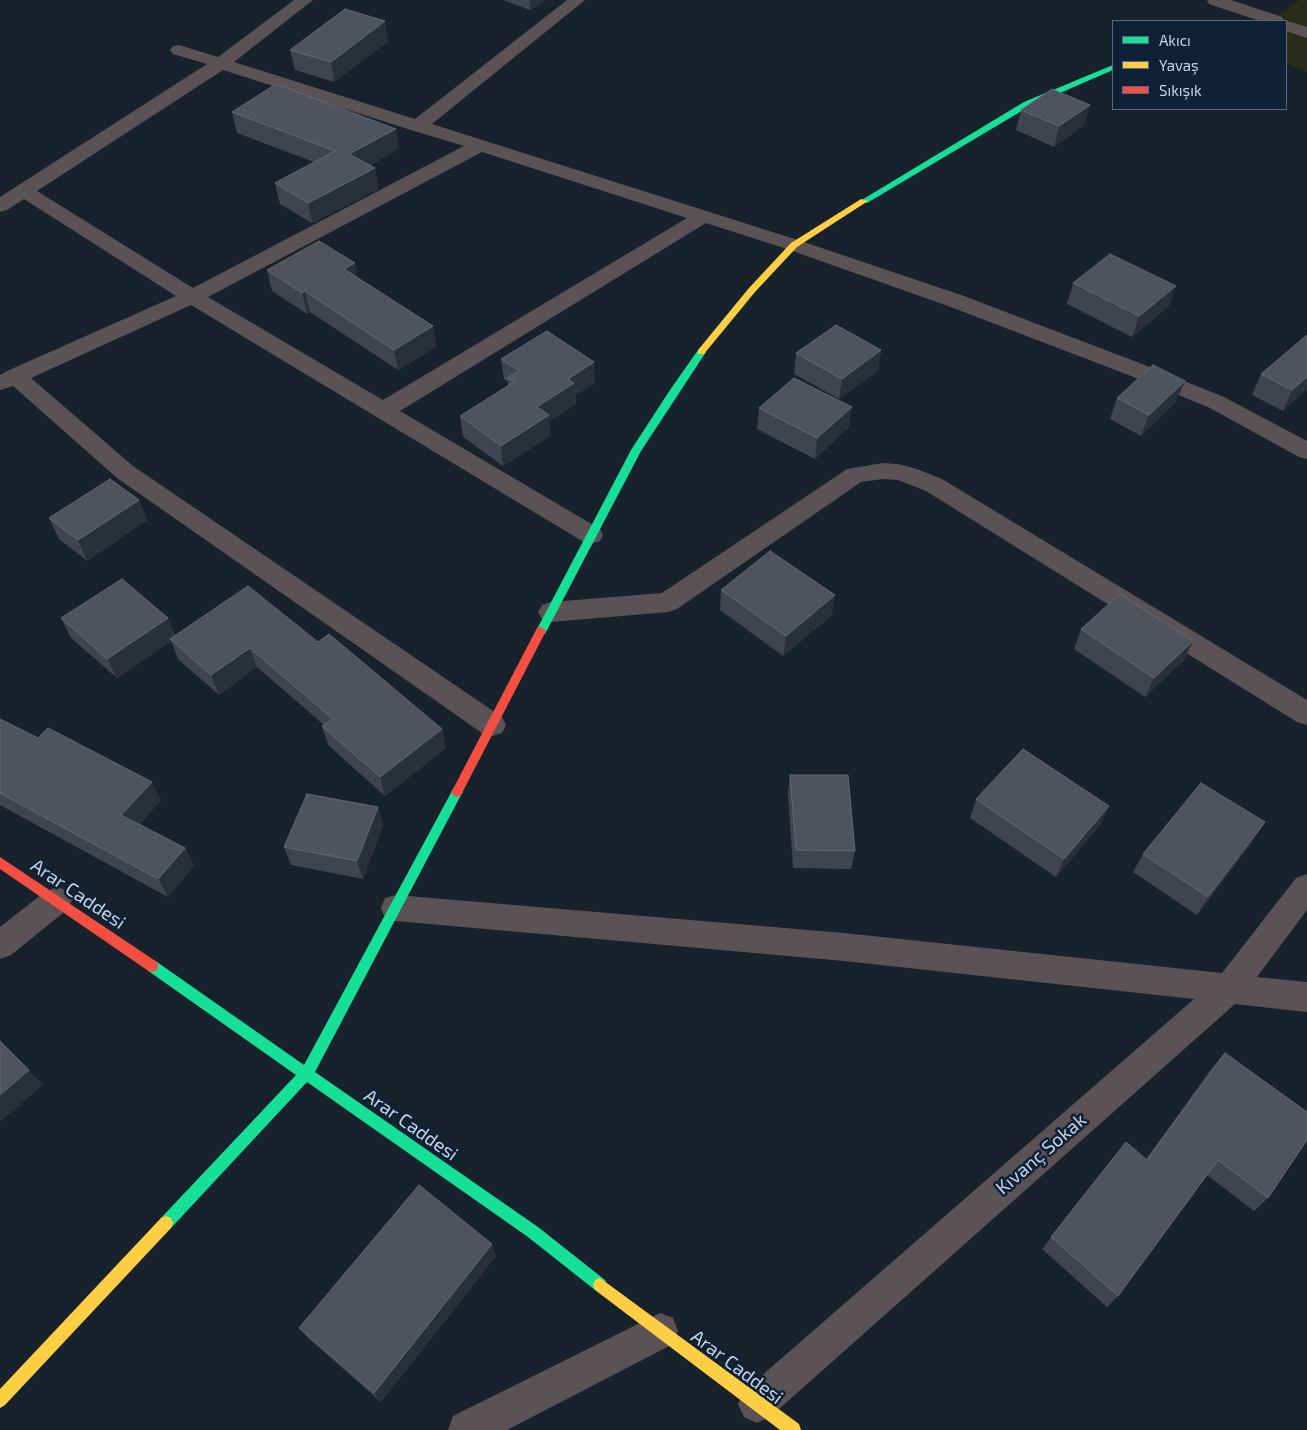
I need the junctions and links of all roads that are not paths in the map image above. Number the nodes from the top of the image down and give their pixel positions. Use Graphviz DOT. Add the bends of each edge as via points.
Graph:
graph roads {
  1 [pos="305,0"];
  2 [pos="577,0"];
  3 [pos="1215,0"];
  4 [pos="1265,0"];
  5 [pos="1246,10"];
  6 [pos="1222,20"];
  7 [pos="1273,20"];
  8 [pos="1287,25"];
  9 [pos="1307,33"];
  10 [pos="179,50"];
  11 [pos="221,63"];
  12 [pos="1112,67"];
  13 [pos="418,126"];
  14 [pos="481,145"];
  15 [pos="24,191"];
  16 [pos="0,206"];
  17 [pos="704,216"];
  18 [pos="794,245"];
  19 [pos="192,297"];
  20 [pos="7,380"];
  21 [pos="382,411"];
  22 [pos="1307,452"];
  23 [pos="591,535"];
  24 [pos="551,612"];
  25 [pos="1307,714"];
  26 [pos="492,725"];
  27 [pos="0,862"];
  28 [pos="1307,887"];
  29 [pos="57,900"];
  30 [pos="396,908"];
  31 [pos="0,945"];
  32 [pos="1229,989"];
  33 [pos="1307,997"];
  34 [pos="307,1073"];
  35 [pos="660,1331"];
  36 [pos="0,1400"];
  37 [pos="757,1404"];
  38 [pos="467,1430"];
  39 [pos="793,1430"];
  1 -- 11 [label="street"];
  2 -- 13 [label="street"];
  3 -- 5 [label="street"];
  4 -- 5 [label="street"];
  5 -- 6 [label="street"];
  5 -- 7 [label="street"];
  8 -- 9 [label="street"];
  10 -- 11 [label="street"];
  11 -- 13 [label="street"];
  11 -- 15 [label="street"];
  12 -- 18 [label="street" via="1027,104"];
  13 -- 14 [label="street"];
  14 -- 17 [label="street"];
  14 -- 19 [label="street"];
  15 -- 16 [label="street"];
  15 -- 19 [label="street"];
  17 -- 18 [label="street"];
  17 -- 21 [label="street"];
  18 -- 22 [label="street" via="956,301 1216,402"];
  18 -- 23 [label="street" via="716,332 673,392 636,450"];
  19 -- 20 [label="street"];
  19 -- 21 [label="street"];
  20 -- 26 [label="street" via="125,472"];
  21 -- 23 [label="street"];
  23 -- 24 [label="street"];
  24 -- 25 [label="street" via="668,602 854,475 898,472 934,485"];
  24 -- 26 [label="street"];
  26 -- 30 [label="street"];
  27 -- 29 [label="street, Arar Caddesi"];
  28 -- 32 [label="street, Kıvanç Sokak"];
  29 -- 31 [label="street"];
  29 -- 34 [label="street, Arar Caddesi"];
  30 -- 32 [label="street" via="844,947"];
  30 -- 34 [label="street"];
  32 -- 33 [label="street"];
  32 -- 37 [label="street, Kıvanç Sokak"];
  34 -- 35 [label="street, Arar Caddesi" via="533,1232"];
  34 -- 36 [label="street"];
  35 -- 37 [label="street, Arar Caddesi"];
  35 -- 38 [label="street"];
  37 -- 39 [label="street, Arar Caddesi"];
}
